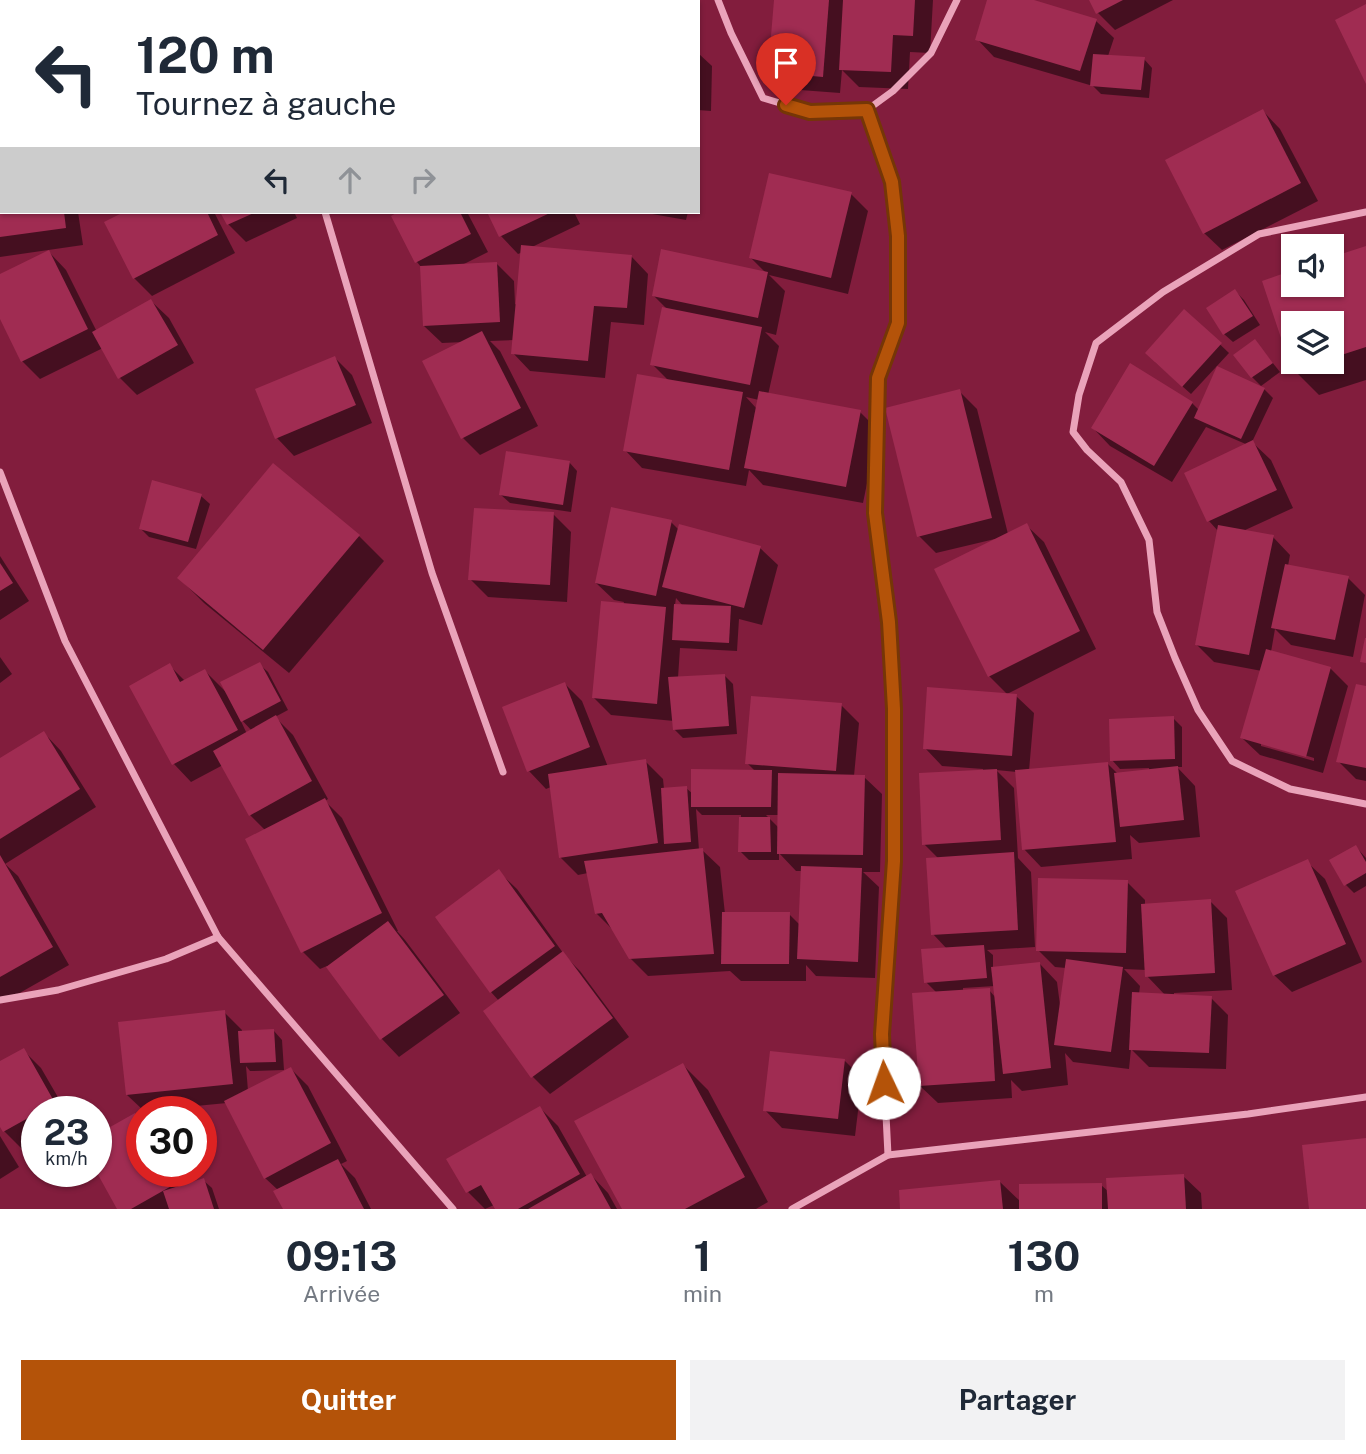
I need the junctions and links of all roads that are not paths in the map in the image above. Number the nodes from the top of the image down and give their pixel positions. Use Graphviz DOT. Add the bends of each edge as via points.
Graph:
graph roads {
  1 [pos="718,0"];
  2 [pos="957,0"];
  3 [pos="867,110"];
  4 [pos="1366,212"];
  5 [pos="326,214"];
  6 [pos="0,472"];
  7 [pos="503,772"];
  8 [pos="1366,804"];
  9 [pos="218,937"];
  10 [pos="0,1000"];
  11 [pos="1366,1097"];
  12 [pos="887,1155"];
  13 [pos="453,1209"];
  14 [pos="792,1209"];
  1 -- 3 [label="street" via="763,98 810,112"];
  2 -- 3 [label="street" via="930,53"];
  3 -- 12 [label="street" via="892,182 898,236 898,323 878,378 875,513 894,709 894,861 882,1034"];
  4 -- 8 [label="street" via="1259,234 1140,309 1096,343 1073,432 1121,482 1149,540 1157,612 1175,659 1198,710 1232,761 1290,789"];
  5 -- 7 [label="street" via="432,573"];
  6 -- 9 [label="street" via="65,641"];
  9 -- 10 [label="street" via="166,959 58,990"];
  9 -- 13 [label="street"];
  11 -- 12 [label="street"];
  12 -- 14 [label="street"];
}
